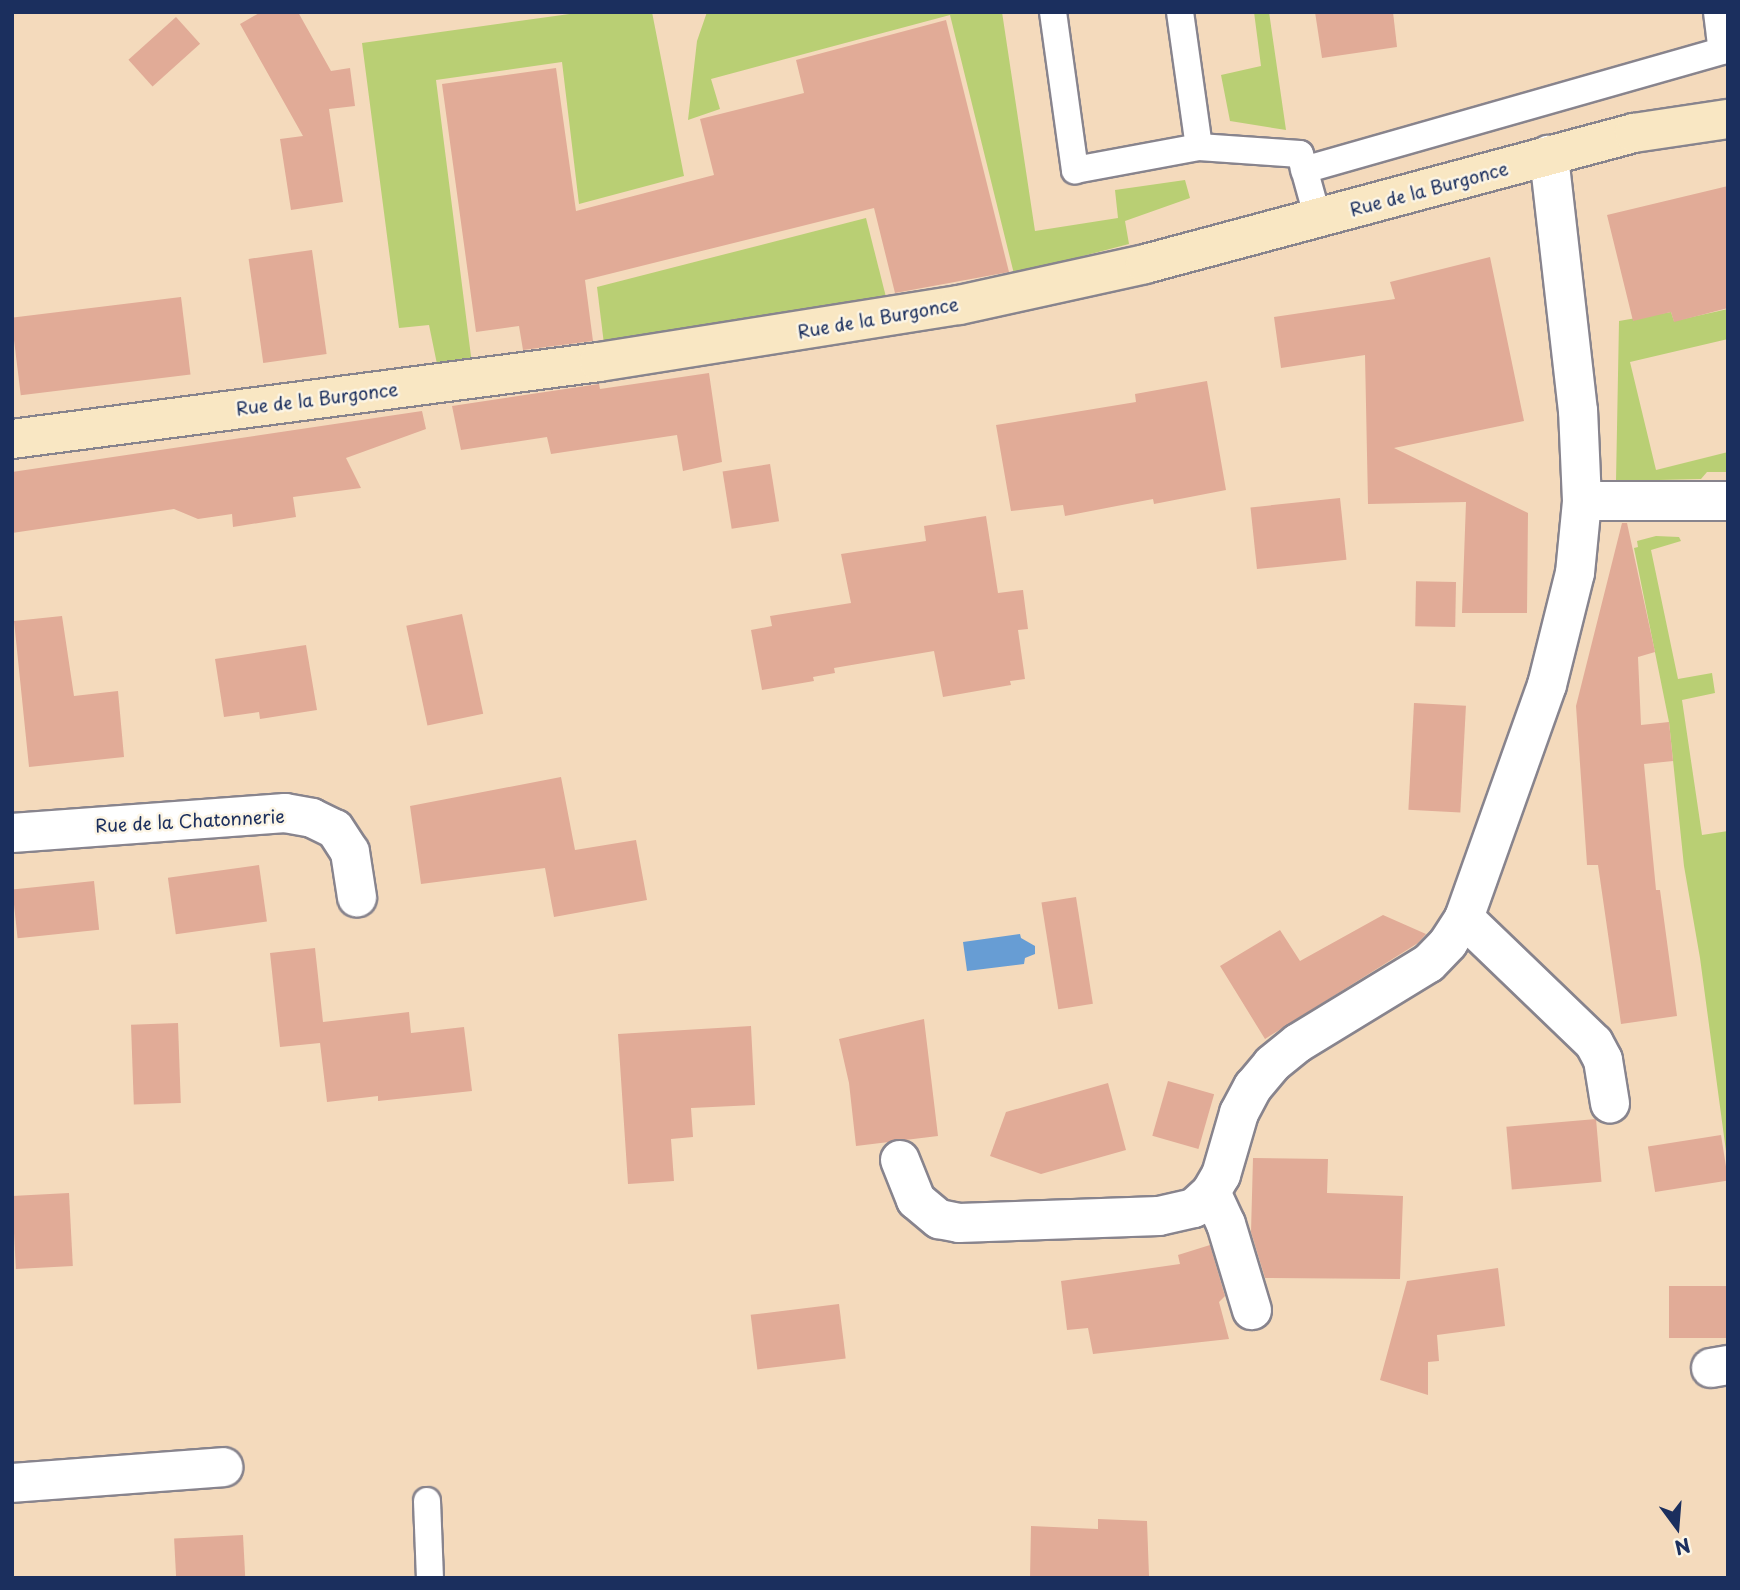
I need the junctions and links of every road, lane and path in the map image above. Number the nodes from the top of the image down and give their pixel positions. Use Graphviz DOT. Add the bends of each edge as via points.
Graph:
graph roads {
  1 [pos="1052,12"];
  2 [pos="1180,12"];
  3 [pos="1717,12"];
  4 [pos="1725,50"];
  5 [pos="1728,119"];
  6 [pos="1199,147"];
  7 [pos="1549,155"];
  8 [pos="1304,170"];
  9 [pos="1318,219"];
  10 [pos="12,439"];
  11 [pos="1582,501"];
  12 [pos="1728,501"];
  13 [pos="12,833"];
  14 [pos="357,897"];
  15 [pos="1464,918"];
  16 [pos="1610,1103"];
  17 [pos="900,1160"];
  18 [pos="1210,1192"];
  19 [pos="1252,1310"];
  20 [pos="223,1467"];
  21 [pos="12,1483"];
  22 [pos="426,1501"];
  23 [pos="430,1578"];
  1 -- 6 [label="lane" via="1075,170"];
  2 -- 6 [label="lane"];
  3 -- 4 [label="lane"];
  4 -- 8 [label="lane"];
  5 -- 7 [label="street, Rue de la Burgonce" via="1634,133"];
  6 -- 8 [label="lane" via="1300,155"];
  7 -- 9 [label="street, Rue de la Burgonce"];
  7 -- 11 [label="street" via="1577,397"];
  8 -- 9 [label="lane"];
  9 -- 10 [label="street, Rue de la Burgonce" via="1145,264 866,321 599,362"];
  11 -- 12 [label="street"];
  11 -- 15 [label="street" via="1575,573 1562,637"];
  13 -- 14 [label="street, Rue de la Chatonnerie" via="285,813 313,818 335,830 350,852"];
  15 -- 16 [label="street" via="1594,1043 1603,1060"];
  15 -- 18 [label="street" via="1429,963 1298,1043 1272,1064 1239,1113 1221,1175"];
  17 -- 18 [label="street" via="905,1180 921,1206 939,1219 959,1223 1159,1216 1194,1208"];
  18 -- 19 [label="street" via="1226,1224"];
  20 -- 21 [label="street"];
  22 -- 23 [label="lane"];
}
